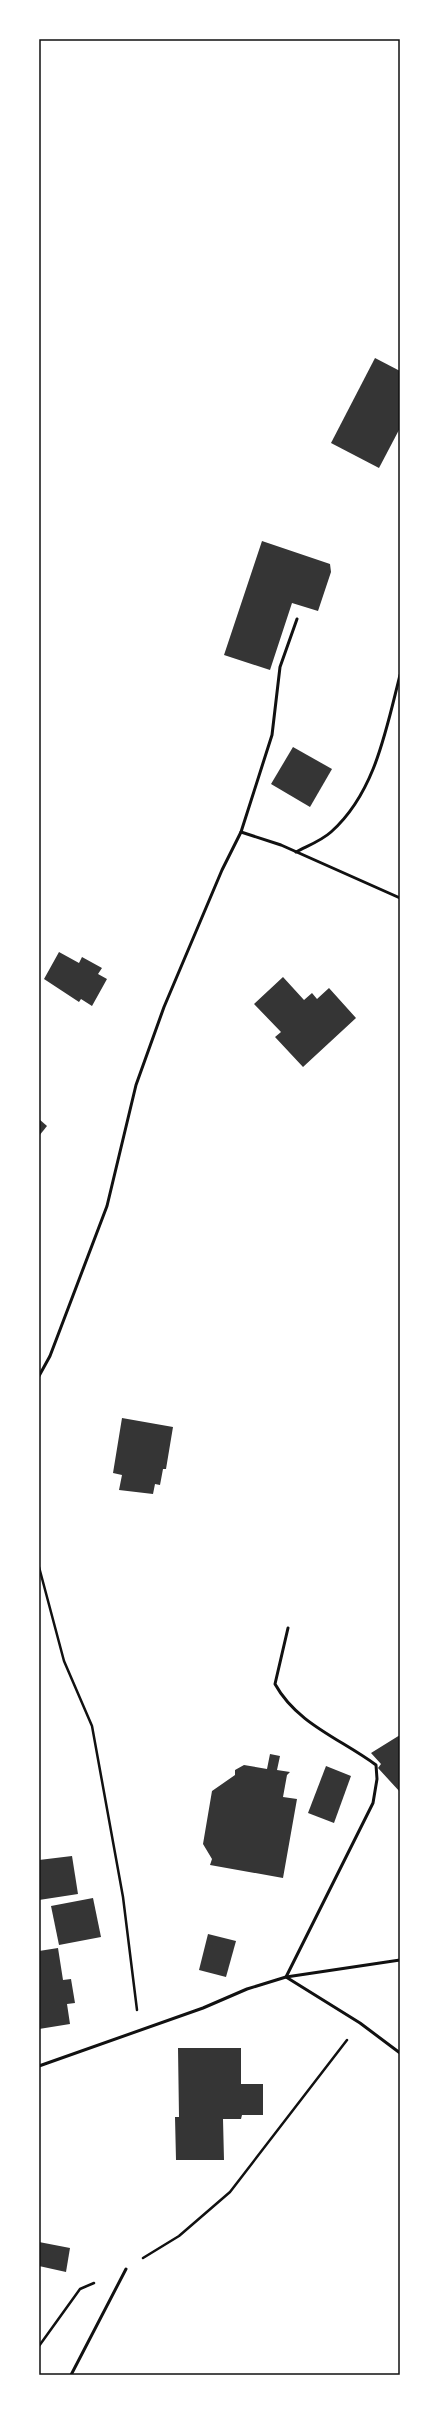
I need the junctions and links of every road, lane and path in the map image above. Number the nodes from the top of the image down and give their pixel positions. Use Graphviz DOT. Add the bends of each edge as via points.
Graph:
graph roads {
  1 [pos="297,619"];
  2 [pos="400,674"];
  3 [pos="241,832"];
  4 [pos="296,852"];
  5 [pos="400,898"];
  6 [pos="39,1376"];
  7 [pos="39,1567"];
  8 [pos="288,1628"];
  9 [pos="400,1960"];
  10 [pos="286,1977"];
  11 [pos="360,2023"];
  12 [pos="139,2029"];
  13 [pos="400,2053"];
  14 [pos="39,2066"];
  15 [pos="126,2269"];
  16 [pos="39,2346"];
  17 [pos="71,2375"];
  1 -- 3 [label="lane" via="280,667 272,735"];
  2 -- 4 [label="lane" via="385,735 372,771 356,802 329,834"];
  3 -- 4 [label="lane"];
  3 -- 6 [label="lane" via="222,870 164,1007 136,1085 107,1206 50,1356"];
  4 -- 5 [label="lane"];
  7 -- 12 [label="path" via="64,1661 92,1726 123,1897"];
  8 -- 10 [label="lane" via="275,1684 284,1700 302,1718 376,1765 377,1779 373,1803"];
  9 -- 10 [label="lane"];
  10 -- 11 [label="lane"];
  10 -- 12 [label="lane"];
  11 -- 13 [label="lane"];
  11 -- 15 [label="path" via="230,2192 179,2236"];
  12 -- 14 [label="lane"];
  15 -- 16 [label="path" via="80,2289"];
  15 -- 17 [label="lane"];
}
